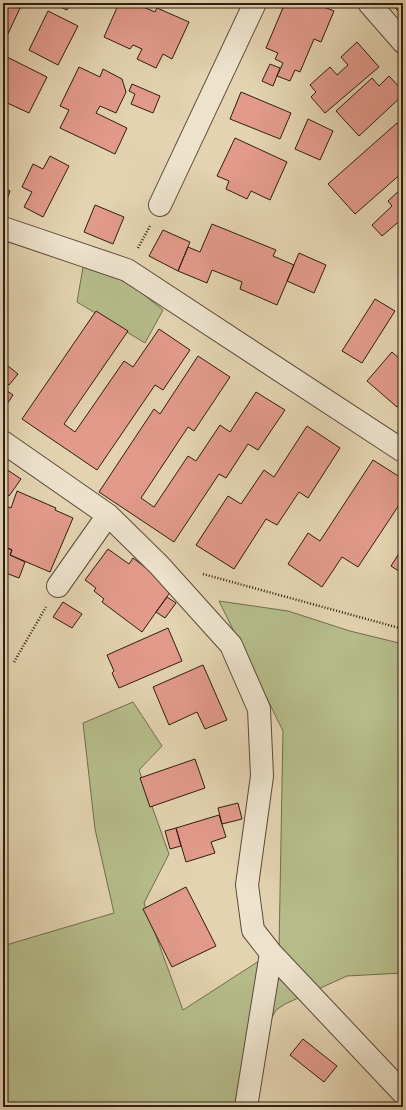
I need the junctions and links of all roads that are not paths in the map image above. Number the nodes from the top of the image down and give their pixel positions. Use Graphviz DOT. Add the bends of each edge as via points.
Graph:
graph roads {
  1 [pos="255,3"];
  2 [pos="369,3"];
  3 [pos="403,42"];
  4 [pos="160,206"];
  5 [pos="3,228"];
  6 [pos="3,442"];
  7 [pos="399,444"];
  8 [pos="108,515"];
  9 [pos="58,586"];
  10 [pos="270,953"];
  11 [pos="403,1093"];
  12 [pos="246,1107"];
  1 -- 4 [label="street"];
  2 -- 3 [label="street"];
  5 -- 7 [label="street" via="127,270"];
  6 -- 8 [label="street"];
  8 -- 9 [label="street"];
  8 -- 10 [label="street" via="166,573 231,645 259,709 262,776 247,885 253,930"];
  10 -- 11 [label="street"];
  10 -- 12 [label="street"];
}
